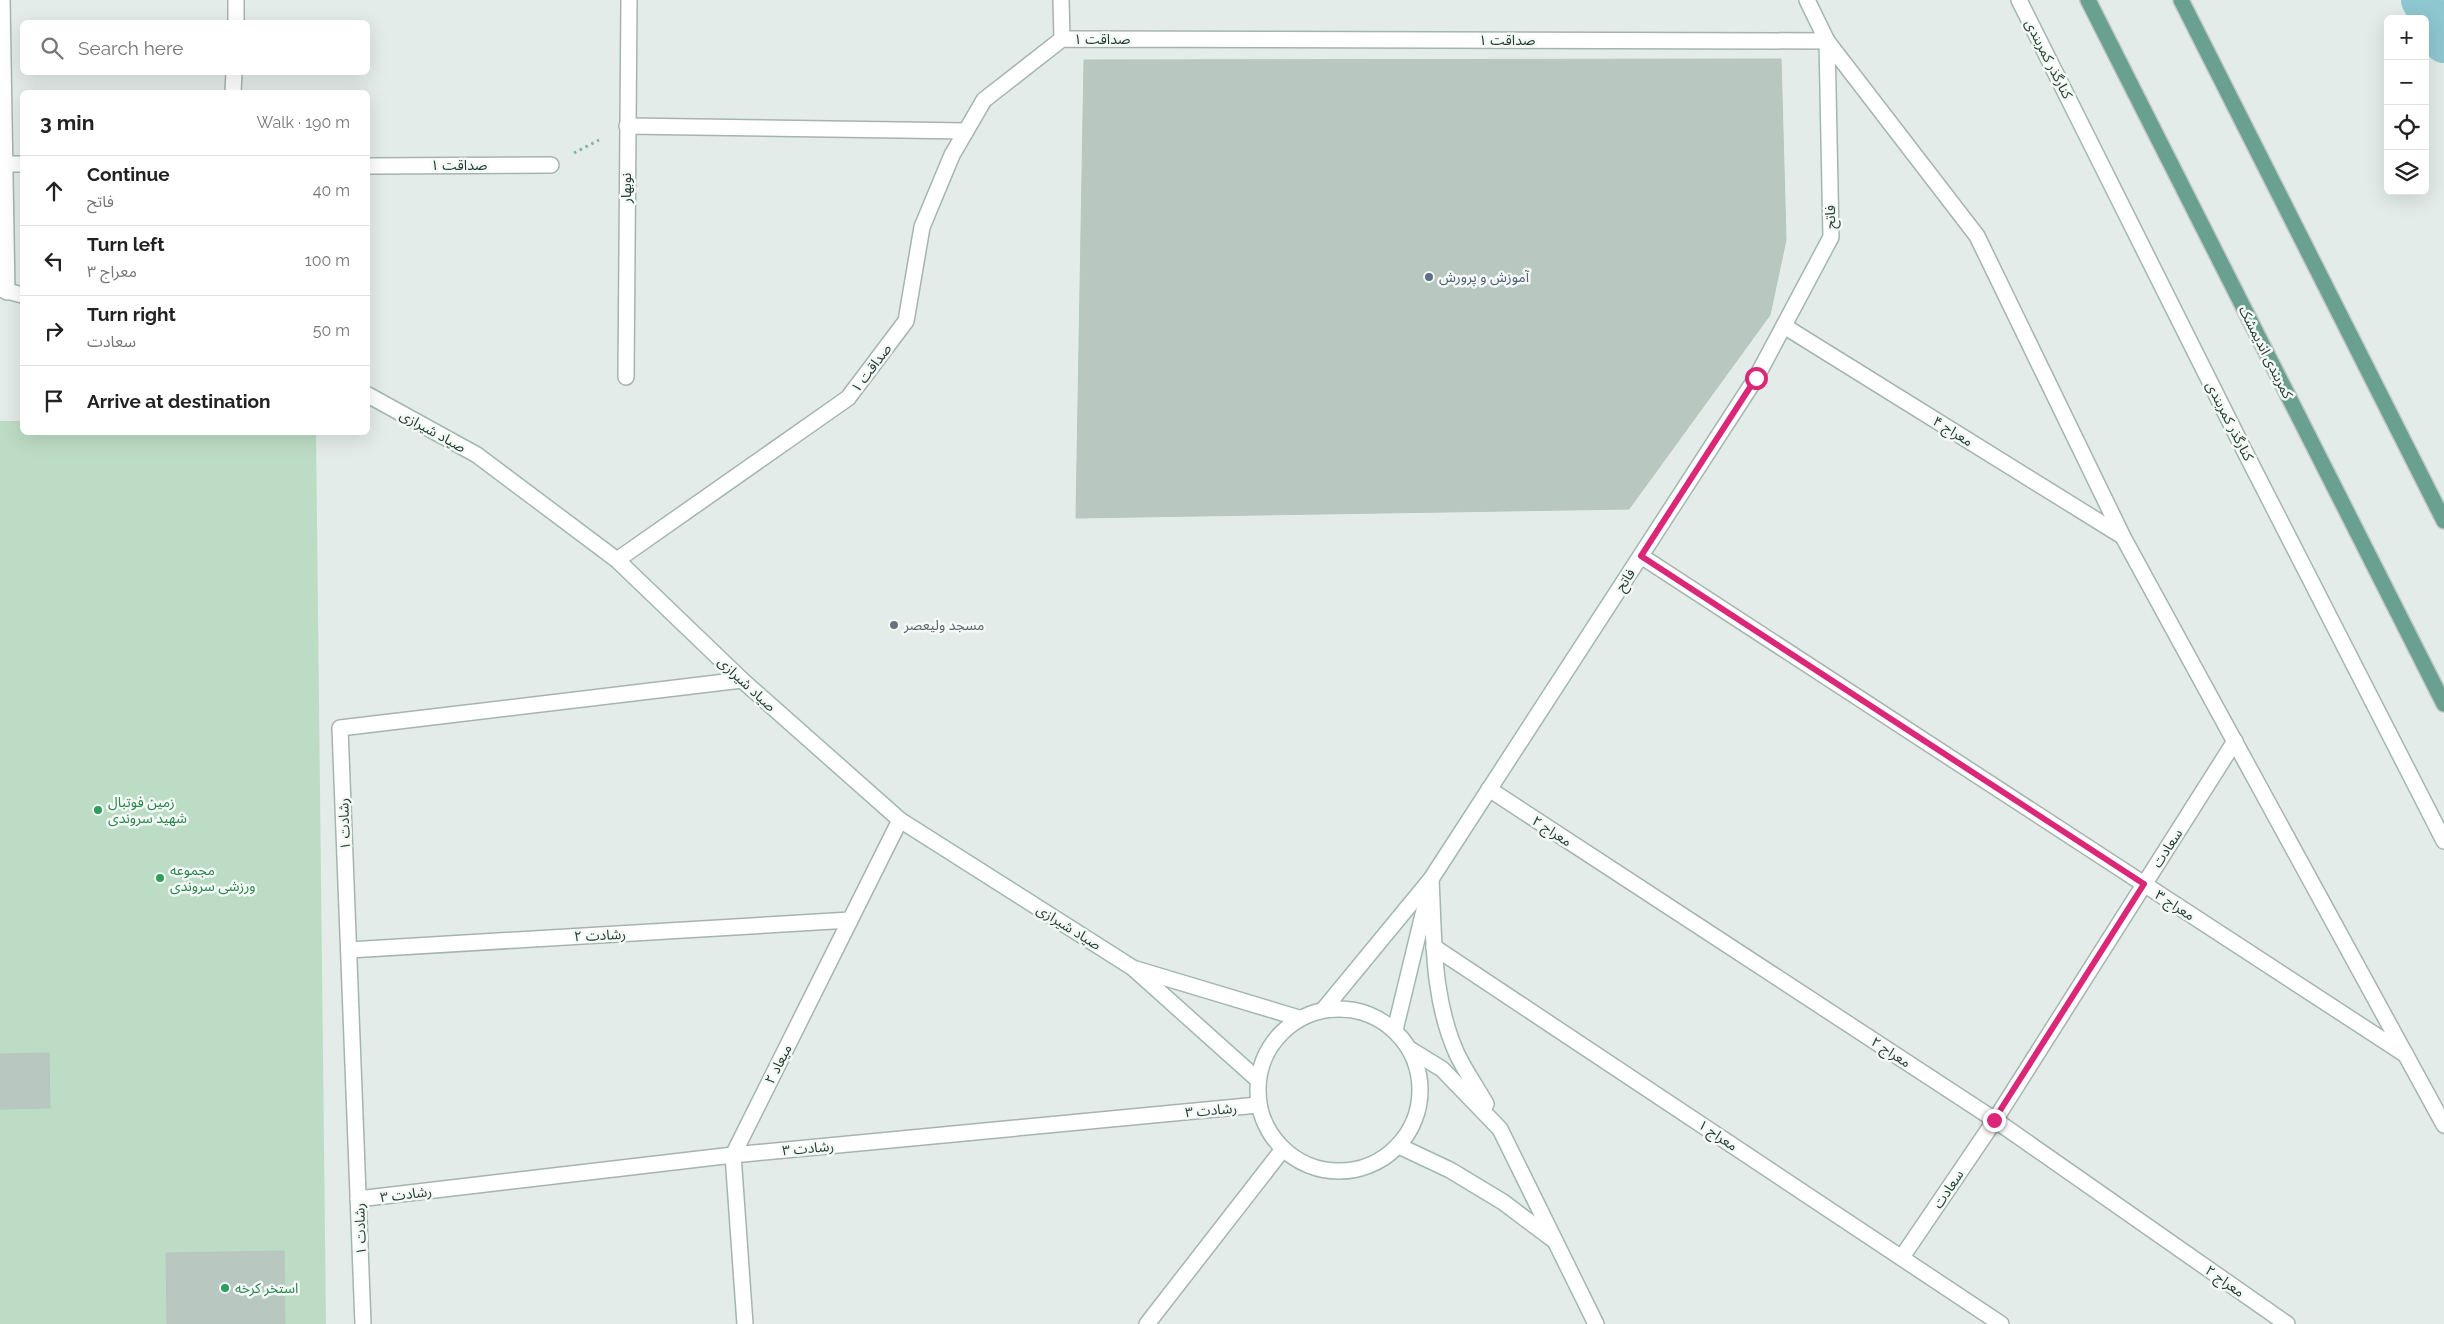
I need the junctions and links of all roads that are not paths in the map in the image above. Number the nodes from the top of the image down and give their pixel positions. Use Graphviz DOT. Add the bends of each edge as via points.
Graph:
graph roads {
  1 [pos="2,0"];
  2 [pos="236,0"];
  3 [pos="629,0"];
  4 [pos="1062,0"];
  5 [pos="1807,0"];
  6 [pos="2019,0"];
  7 [pos="2088,0"];
  8 [pos="2181,0"];
  9 [pos="236,20"];
  10 [pos="1062,39"];
  11 [pos="1827,41"];
  12 [pos="234,75"];
  13 [pos="233,90"];
  14 [pos="627,126"];
  15 [pos="966,131"];
  16 [pos="5,164"];
  17 [pos="20,164"];
  18 [pos="551,165"];
  19 [pos="370,166"];
  20 [pos="2,292"];
  21 [pos="20,295"];
  22 [pos="1784,326"];
  23 [pos="626,377"];
  24 [pos="370,396"];
  25 [pos="2444,521"];
  26 [pos="2123,537"];
  27 [pos="1641,556"];
  28 [pos="617,560"];
  29 [pos="742,680"];
  30 [pos="2444,704"];
  31 [pos="2236,741"];
  32 [pos="1489,790"];
  33 [pos="900,820"];
  34 [pos="2444,841"];
  35 [pos="1431,879"];
  36 [pos="2144,884"];
  37 [pos="850,920"];
  38 [pos="1434,947"];
  39 [pos="349,950"];
  40 [pos="1133,968"];
  41 [pos="1324,1009"];
  42 [pos="1299,1018"];
  43 [pos="1395,1030"];
  44 [pos="1411,1050"];
  45 [pos="2408,1057"];
  46 [pos="1258,1080"];
  47 [pos="1258,1105"];
  48 [pos="1994,1120"];
  49 [pos="2444,1124"];
  50 [pos="1500,1129"];
  51 [pos="1400,1146"];
  52 [pos="1283,1149"];
  53 [pos="733,1155"];
  54 [pos="358,1199"];
  55 [pos="1558,1243"];
  56 [pos="1902,1257"];
  57 [pos="363,1324"];
  58 [pos="745,1324"];
  59 [pos="1147,1324"];
  60 [pos="1596,1324"];
  61 [pos="2001,1324"];
  62 [pos="2287,1324"];
  1 -- 16 [label="street"];
  2 -- 9 [label="street"];
  3 -- 14 [label="street, نوبهار"];
  4 -- 10 [label="street"];
  5 -- 11 [label="street"];
  6 -- 34 [label="street, کنارگذر کمربندی"];
  7 -- 30 [label="main road, کمربندی اندیمشک"];
  8 -- 25 [label="main road"];
  10 -- 11 [label="street, صداقت ۱"];
  10 -- 15 [label="street, صداقت ۱" via="984,100"];
  11 -- 22 [label="street, فاتح" via="1831,237"];
  11 -- 26 [label="street" via="1977,236"];
  12 -- 13 [label="street"];
  14 -- 15 [label="street"];
  14 -- 23 [label="street, نوبهار"];
  15 -- 28 [label="street, صداقت ۱" via="952,155 922,227 906,320 848,398"];
  16 -- 17 [label="street"];
  16 -- 20 [label="street"];
  18 -- 19 [label="street, صداقت ۱"];
  20 -- 21 [label="street"];
  22 -- 26 [label="street, معراج ۴"];
  22 -- 27 [label="street, فاتح" via="1756,378"];
  24 -- 28 [label="street, صیاد شیرازی" via="477,454"];
  26 -- 31 [label="street"];
  27 -- 32 [label="street, فاتح"];
  27 -- 36 [label="street, معراج ۳"];
  28 -- 29 [label="street, صیاد شیرازی"];
  29 -- 33 [label="street, صیاد شیرازی"];
  29 -- 39 [label="street, رشادت ۱" via="340,728"];
  31 -- 36 [label="street, سعادت"];
  31 -- 45 [label="street"];
  32 -- 35 [label="street, فاتح"];
  32 -- 48 [label="street, معراج ۲"];
  33 -- 37 [label="street, میعاد ۲"];
  33 -- 40 [label="street, صیاد شیرازی"];
  35 -- 38 [label="street"];
  35 -- 41 [label="street"];
  35 -- 43 [label="street"];
  36 -- 45 [label="street, معراج ۳"];
  36 -- 48 [label="street, سعادت"];
  37 -- 39 [label="street, رشادت ۲"];
  37 -- 53 [label="street, میعاد ۲"];
  38 -- 50 [label="street" via="1440,1005 1457,1054"];
  38 -- 56 [label="street, معراج ۱"];
  39 -- 54 [label="street, رشادت ۱"];
  40 -- 42 [label="street"];
  40 -- 46 [label="street"];
  41 -- 42 [label="street"];
  41 -- 43 [label="street" via="1349,1008 1374,1015"];
  42 -- 46 [label="street" via="1279,1033 1265,1055"];
  43 -- 44 [label="street"];
  44 -- 50 [label="street" via="1442,1069"];
  44 -- 51 [label="street" via="1420,1074 1421,1100 1414,1124"];
  45 -- 49 [label="street"];
  46 -- 47 [label="street"];
  47 -- 52 [label="street" via="1268,1130"];
  47 -- 53 [label="street, رشادت ۳"];
  48 -- 56 [label="street, سعادت"];
  48 -- 62 [label="street, معراج ۲"];
  50 -- 55 [label="street"];
  51 -- 52 [label="street" via="1379,1162 1355,1170 1329,1171 1305,1164"];
  51 -- 55 [label="street" via="1450,1170 1502,1202"];
  52 -- 59 [label="street"];
  53 -- 54 [label="street, رشادت ۳"];
  53 -- 58 [label="street"];
  54 -- 57 [label="street, رشادت ۱"];
  55 -- 60 [label="street"];
  56 -- 61 [label="street, معراج ۱"];
}
